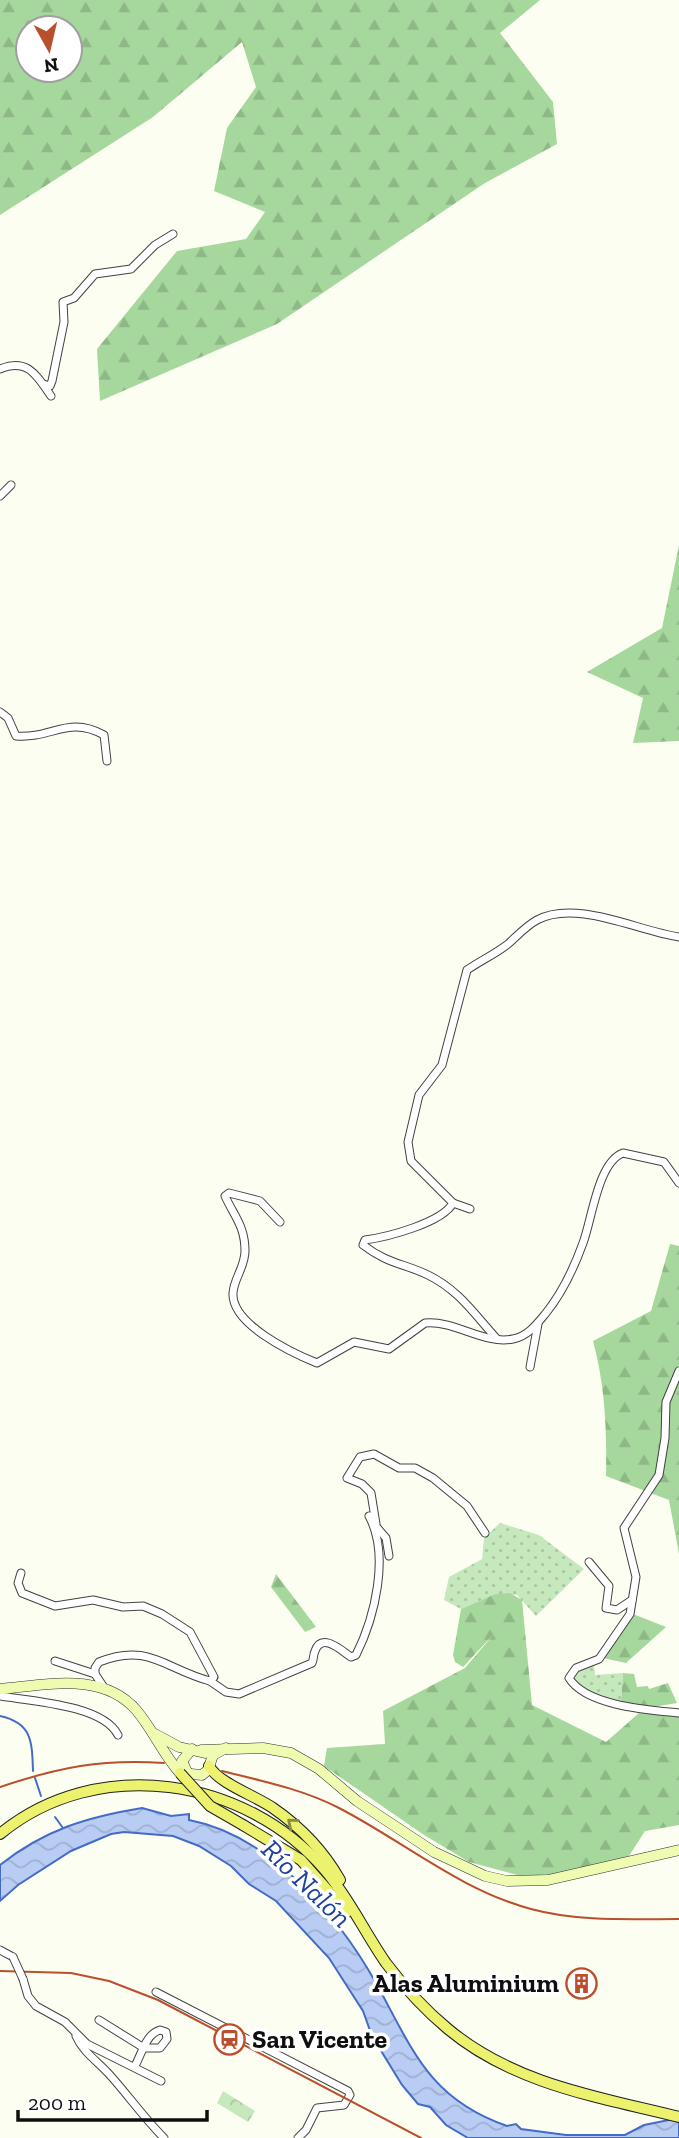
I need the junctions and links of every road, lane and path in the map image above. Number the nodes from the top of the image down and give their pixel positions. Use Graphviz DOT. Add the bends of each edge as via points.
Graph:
graph roads {
  1 [pos="173,234"];
  2 [pos="0,369"];
  3 [pos="43,384"];
  4 [pos="51,396"];
  5 [pos="11,485"];
  6 [pos="0,496"];
  7 [pos="0,712"];
  8 [pos="107,761"];
  9 [pos="679,937"];
  10 [pos="679,1183"];
  11 [pos="453,1203"];
  12 [pos="470,1209"];
  13 [pos="280,1222"];
  14 [pos="538,1324"];
  15 [pos="497,1339"];
  16 [pos="530,1367"];
  17 [pos="679,1371"];
  18 [pos="369,1516"];
  19 [pos="375,1524"];
  20 [pos="485,1533"];
  21 [pos="389,1556"];
  22 [pos="589,1562"];
  23 [pos="21,1573"];
  24 [pos="632,1600"];
  25 [pos="55,1661"];
  26 [pos="95,1674"];
  27 [pos="210,1681"];
  28 [pos="103,1686"];
  29 [pos="0,1689"];
  30 [pos="0,1696"];
  31 [pos="679,1713"];
  32 [pos="151,1732"];
  33 [pos="118,1735"];
  34 [pos="226,1747"];
  35 [pos="197,1749"];
  36 [pos="210,1764"];
  37 [pos="184,1774"];
  38 [pos="0,1834"];
  39 [pos="679,1850"];
  40 [pos="371,1938"];
  41 [pos="0,1950"];
  42 [pos="386,1962"];
  43 [pos="156,1992"];
  44 [pos="99,2020"];
  45 [pos="74,2032"];
  46 [pos="135,2066"];
  47 [pos="161,2081"];
  48 [pos="679,2117"];
  49 [pos="164,2138"];
  50 [pos="298,2138"];
  1 -- 3 [label="street" via="131,269 95,274 74,298 63,302 64,323 52,381 50,386"];
  2 -- 3 [label="street" via="19,363"];
  3 -- 4 [label="street"];
  5 -- 6 [label="street"];
  7 -- 8 [label="street" via="16,736 88,726 104,735"];
  9 -- 11 [label="street" via="604,917 547,916 467,970 442,1065 419,1095 408,1142 411,1161"];
  10 -- 14 [label="street" via="664,1162 623,1153 614,1158 599,1186 585,1238 559,1298"];
  11 -- 12 [label="street"];
  11 -- 15 [label="street" via="437,1217 365,1240 363,1245 395,1265 450,1288"];
  13 -- 15 [label="street" via="260,1201 229,1193 225,1196 237,1214 244,1242 244,1264 233,1292 236,1307 254,1328 287,1347 319,1362 351,1342 388,1349 418,1326 430,1323"];
  14 -- 15 [label="street" via="517,1338"];
  14 -- 16 [label="street"];
  17 -- 24 [label="street" via="666,1402 659,1475 624,1528 636,1571"];
  18 -- 19 [label="street"];
  19 -- 20 [label="street" via="371,1493 347,1478 360,1457 374,1454 399,1468 415,1468 433,1478 467,1506"];
  19 -- 21 [label="street" via="387,1541"];
  19 -- 27 [label="street" via="377,1589 356,1655 351,1657 332,1643 324,1643 315,1651 312,1663 239,1694"];
  22 -- 24 [label="street" via="609,1586 606,1608 617,1610"];
  23 -- 27 [label="street" via="22,1593 55,1606 93,1600 143,1606 177,1622 190,1632 208,1662 214,1677"];
  24 -- 31 [label="street" via="626,1622 599,1659 576,1668 569,1678 582,1691 631,1709"];
  25 -- 26 [label="street"];
  26 -- 27 [label="street" via="99,1662 139,1654"];
  26 -- 28 [label="street"];
  28 -- 29 [label="street"];
  28 -- 32 [label="street" via="126,1700"];
  30 -- 33 [label="street" via="94,1714"];
  32 -- 35 [label="street" via="179,1747"];
  32 -- 37 [label="street"];
  34 -- 35 [label="street"];
  34 -- 36 [label="street" via="217,1751"];
  34 -- 39 [label="street" via="291,1753 434,1852 485,1876 507,1881 548,1880"];
  35 -- 36 [label="street"];
  35 -- 37 [label="street" via="182,1761"];
  36 -- 37 [label="street" via="202,1775"];
  40 -- 36 [label="main road, one-way" via="318,1847 286,1817 219,1778"];
  37 -- 42 [label="main road, bridge" via="210,1806 289,1850 314,1872"];
  38 -- 40 [label="main road" via="45,1807 110,1787 156,1785 206,1793 253,1812 293,1838 326,1871"];
  40 -- 42 [label="main road"];
  41 -- 45 [label="street, bridge" via="13,1957 32,2003"];
  42 -- 48 [label="main road" via="448,2030 495,2061 553,2085"];
  43 -- 50 [label="street" via="348,2091 344,2105 317,2108"];
  44 -- 46 [label="street" via="144,2048"];
  45 -- 46 [label="street" via="87,2044"];
  45 -- 49 [label="street" via="82,2048"];
  46 -- 47 [label="street"];
}
